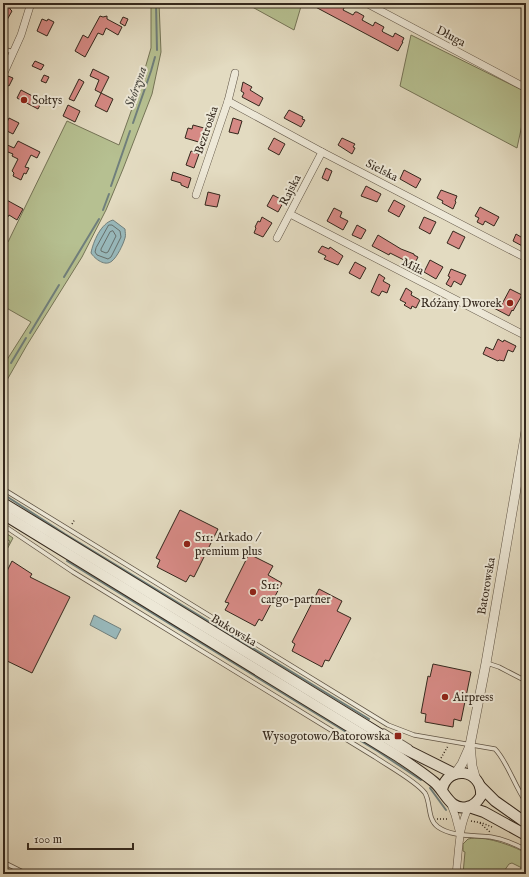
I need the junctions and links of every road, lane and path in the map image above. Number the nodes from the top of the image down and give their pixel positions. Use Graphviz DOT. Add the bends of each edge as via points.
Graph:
graph roads {
  1 [pos="31,3"];
  2 [pos="366,3"];
  3 [pos="3,49"];
  4 [pos="14,52"];
  5 [pos="235,73"];
  6 [pos="3,75"];
  7 [pos="526,88"];
  8 [pos="228,101"];
  9 [pos="322,152"];
  10 [pos="196,195"];
  11 [pos="290,214"];
  12 [pos="277,238"];
  13 [pos="526,258"];
  14 [pos="526,336"];
  15 [pos="526,431"];
  16 [pos="3,489"];
  17 [pos="3,502"];
  18 [pos="3,514"];
  19 [pos="3,525"];
  20 [pos="486,663"];
  21 [pos="526,681"];
  22 [pos="449,744"];
  23 [pos="470,745"];
  24 [pos="439,762"];
  25 [pos="455,774"];
  26 [pos="478,783"];
  27 [pos="442,790"];
  28 [pos="450,802"];
  29 [pos="526,802"];
  30 [pos="469,806"];
  31 [pos="436,818"];
  32 [pos="453,820"];
  33 [pos="467,821"];
  34 [pos="526,823"];
  35 [pos="508,824"];
  36 [pos="460,834"];
  37 [pos="526,835"];
  38 [pos="497,839"];
  39 [pos="526,840"];
  40 [pos="526,850"];
  41 [pos="3,862"];
  42 [pos="27,874"];
  43 [pos="456,874"];
  1 -- 4 [label="street"];
  2 -- 7 [label="street, Długa"];
  3 -- 4 [label="lane"];
  4 -- 6 [label="street"];
  5 -- 8 [label="street, Beztroska"];
  8 -- 9 [label="street, Sielska"];
  8 -- 10 [label="street, Beztroska"];
  9 -- 11 [label="street, Rajska"];
  9 -- 13 [label="street, Sielska"];
  11 -- 12 [label="street, Rajska"];
  11 -- 14 [label="street, Miła"];
  15 -- 20 [label="street, Batorowska"];
  16 -- 23 [label="lane" via="388,725 414,735"];
  17 -- 25 [label="main road, Bukowska" via="372,729"];
  18 -- 27 [label="main road, Bukowska" via="399,757"];
  19 -- 36 [label="lane" via="73,572 406,777 425,794 435,825"];
  20 -- 21 [label="lane"];
  20 -- 23 [label="street, Batorowska"];
  22 -- 24 [label="path"];
  23 -- 25 [label="street, Batorowska"];
  23 -- 26 [label="street, Batorowska" via="472,766"];
  23 -- 29 [label="lane" via="495,749 499,753"];
  25 -- 26 [label="main road" via="469,774"];
  25 -- 27 [label="main road" via="445,783"];
  26 -- 30 [label="main road" via="481,796"];
  26 -- 34 [label="main road" via="495,801"];
  27 -- 28 [label="main road"];
  28 -- 30 [label="main road" via="460,807"];
  28 -- 36 [label="street"];
  30 -- 35 [label="main road"];
  30 -- 36 [label="street"];
  31 -- 32 [label="path"];
  33 -- 38 [label="path" via="480,823"];
  35 -- 37 [label="main road"];
  35 -- 39 [label="lane" via="513,832"];
  36 -- 38 [label="lane"];
  36 -- 43 [label="street"];
  38 -- 40 [label="lane" via="516,844"];
  41 -- 42 [label="lane"];
}
